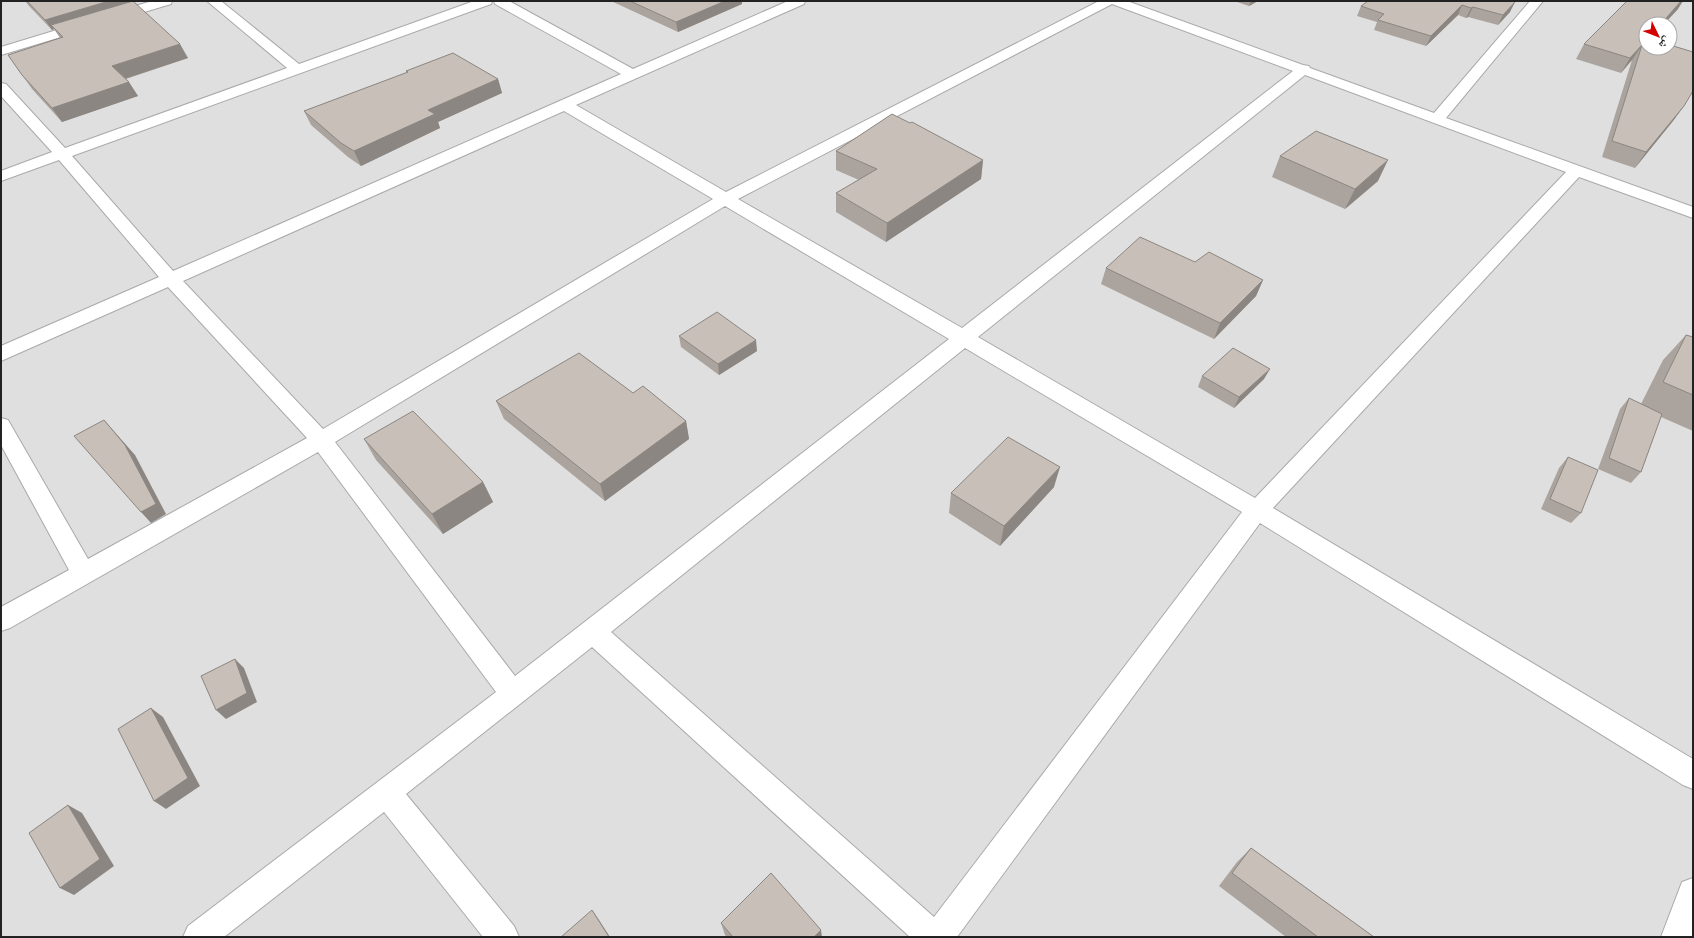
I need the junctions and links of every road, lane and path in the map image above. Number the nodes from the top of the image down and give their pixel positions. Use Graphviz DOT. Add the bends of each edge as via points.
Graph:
graph roads {
  1 [pos="166,1"];
  2 [pos="213,1"];
  3 [pos="486,1"];
  4 [pos="500,1"];
  5 [pos="799,1"];
  6 [pos="1109,1"];
  7 [pos="1115,1"];
  8 [pos="1537,1"];
  9 [pos="1,51"];
  10 [pos="298,69"];
  11 [pos="1304,69"];
  12 [pos="632,75"];
  13 [pos="1,87"];
  14 [pos="564,105"];
  15 [pos="1436,120"];
  16 [pos="62,154"];
  17 [pos="1576,171"];
  18 [pos="1,176"];
  19 [pos="724,200"];
  20 [pos="1693,213"];
  21 [pos="170,278"];
  22 [pos="964,338"];
  23 [pos="1,354"];
  24 [pos="1,426"];
  25 [pos="321,440"];
  26 [pos="1257,510"];
  27 [pos="83,573"];
  28 [pos="1,620"];
  29 [pos="592,631"];
  30 [pos="513,694"];
  31 [pos="1693,774"];
  32 [pos="386,792"];
  33 [pos="1693,892"];
  34 [pos="199,937"];
  35 [pos="503,937"];
  36 [pos="933,937"];
  37 [pos="938,937"];
  38 [pos="1677,937"];
  1 -- 9 [label="street"];
  2 -- 10 [label="street"];
  3 -- 10 [label="street"];
  4 -- 12 [label="street"];
  5 -- 12 [label="street"];
  6 -- 19 [label="street"];
  7 -- 11 [label="street"];
  8 -- 15 [label="street" via="1520,9"];
  10 -- 16 [label="street"];
  11 -- 15 [label="street"];
  11 -- 22 [label="street"];
  12 -- 14 [label="street"];
  13 -- 16 [label="street"];
  14 -- 19 [label="street"];
  14 -- 21 [label="street"];
  15 -- 17 [label="street"];
  16 -- 18 [label="street"];
  16 -- 21 [label="street"];
  17 -- 20 [label="street"];
  17 -- 26 [label="street"];
  19 -- 22 [label="street"];
  19 -- 25 [label="street"];
  21 -- 23 [label="street"];
  21 -- 25 [label="street"];
  22 -- 26 [label="street"];
  22 -- 29 [label="street"];
  24 -- 27 [label="street"];
  25 -- 27 [label="street"];
  25 -- 30 [label="street"];
  26 -- 31 [label="street"];
  26 -- 37 [label="street"];
  27 -- 28 [label="street"];
  29 -- 30 [label="street"];
  29 -- 36 [label="street"];
  30 -- 32 [label="street"];
  32 -- 34 [label="street"];
  32 -- 35 [label="street"];
  33 -- 38 [label="street"];
}
